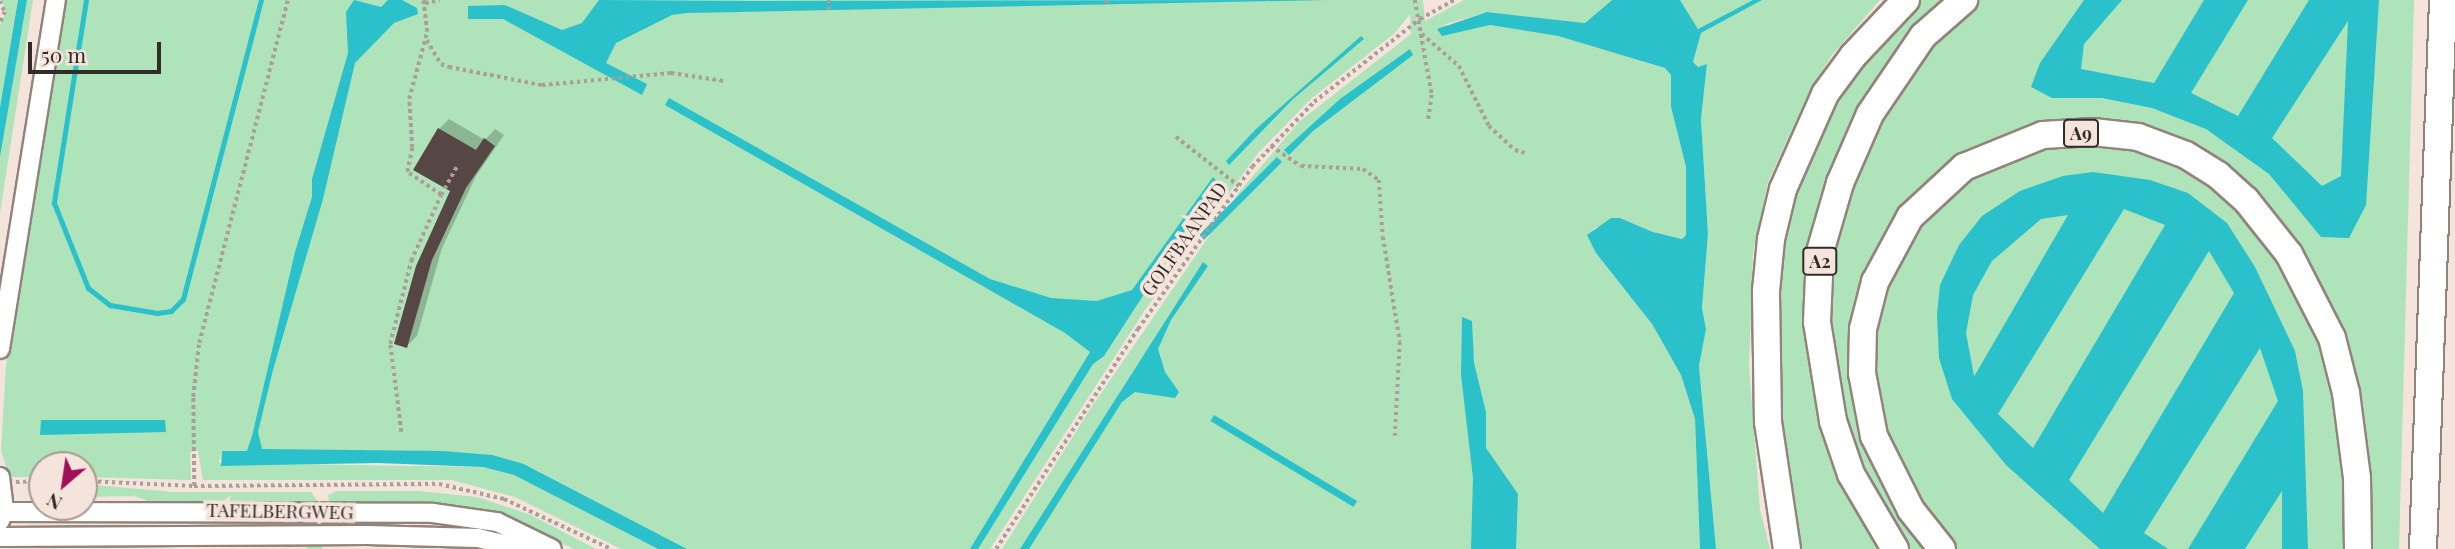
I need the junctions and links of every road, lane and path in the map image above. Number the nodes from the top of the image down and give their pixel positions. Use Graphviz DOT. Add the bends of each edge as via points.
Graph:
graph roads {
  1 [pos="55,0"];
  2 [pos="288,0"];
  3 [pos="440,0"];
  4 [pos="829,0"];
  5 [pos="1107,0"];
  6 [pos="1415,0"];
  7 [pos="1454,0"];
  8 [pos="1906,0"];
  9 [pos="1964,0"];
  10 [pos="2443,0"];
  11 [pos="0,1"];
  12 [pos="424,1"];
  13 [pos="1107,7"];
  14 [pos="829,13"];
  15 [pos="1420,19"];
  16 [pos="0,23"];
  17 [pos="1422,34"];
  18 [pos="426,38"];
  19 [pos="724,81"];
  20 [pos="1429,122"];
  21 [pos="1176,136"];
  22 [pos="1271,146"];
  23 [pos="1525,153"];
  24 [pos="458,164"];
  25 [pos="1239,186"];
  26 [pos="441,195"];
  27 [pos="0,349"];
  28 [pos="401,432"];
  29 [pos="1395,436"];
  30 [pos="1,479"];
  31 [pos="28,480"];
  32 [pos="194,486"];
  33 [pos="365,513"];
  34 [pos="1,515"];
  35 [pos="0,537"];
  36 [pos="367,542"];
  37 [pos="523,549"];
  38 [pos="552,549"];
  39 [pos="996,549"];
  40 [pos="1787,549"];
  41 [pos="1895,549"];
  42 [pos="1942,549"];
  43 [pos="2358,549"];
  44 [pos="2423,549"];
  1 -- 27 [label="street"];
  2 -- 32 [label="path" via="199,343 193,397"];
  3 -- 12 [label="path"];
  4 -- 14 [label="path"];
  5 -- 13 [label="path"];
  6 -- 15 [label="path"];
  7 -- 15 [label="path, GOLFBAANPAD"];
  8 -- 40 [label="highway" via="1853,56 1825,94 1783,189 1771,239 1766,291 1768,422"];
  9 -- 41 [label="highway, A2" via="1923,36 1870,114 1840,183 1820,252 1817,322 1833,421 1851,474"];
  10 -- 44 [label="highway"];
  11 -- 16 [label="path" via="5,12"];
  12 -- 18 [label="path"];
  15 -- 17 [label="path"];
  15 -- 22 [label="path, GOLFBAANPAD" via="1314,102"];
  17 -- 20 [label="path" via="1432,95"];
  17 -- 23 [label="path" via="1459,66 1489,126 1515,150"];
  18 -- 19 [label="path" via="441,64 542,85 670,74"];
  18 -- 26 [label="path" via="409,99 412,148 407,172"];
  21 -- 25 [label="path"];
  22 -- 25 [label="path, GOLFBAANPAD"];
  22 -- 29 [label="path" via="1301,166 1363,169 1379,180 1400,342"];
  24 -- 26 [label="path"];
  25 -- 39 [label="path, GOLFBAANPAD" via="1084,409"];
  26 -- 28 [label="path" via="411,261 390,344"];
  30 -- 31 [label="path"];
  30 -- 34 [label="street"];
  33 -- 34 [label="street, TAFELBERGWEG" via="324,509"];
  33 -- 36 [label="street"];
  33 -- 38 [label="street, TAFELBERGWEG" via="433,513 497,522"];
  35 -- 36 [label="street, TAFELBERGWEG"];
  36 -- 37 [label="street, TAFELBERGWEG" via="478,538"];
  42 -- 43 [label="highway, A9" via="1911,510 1874,436 1862,362 1863,329 1875,282 1910,217 1964,167 2043,135 2093,132 2138,137 2186,155 2218,174 2246,200 2289,254 2332,338 2346,393 2357,478"];
}
